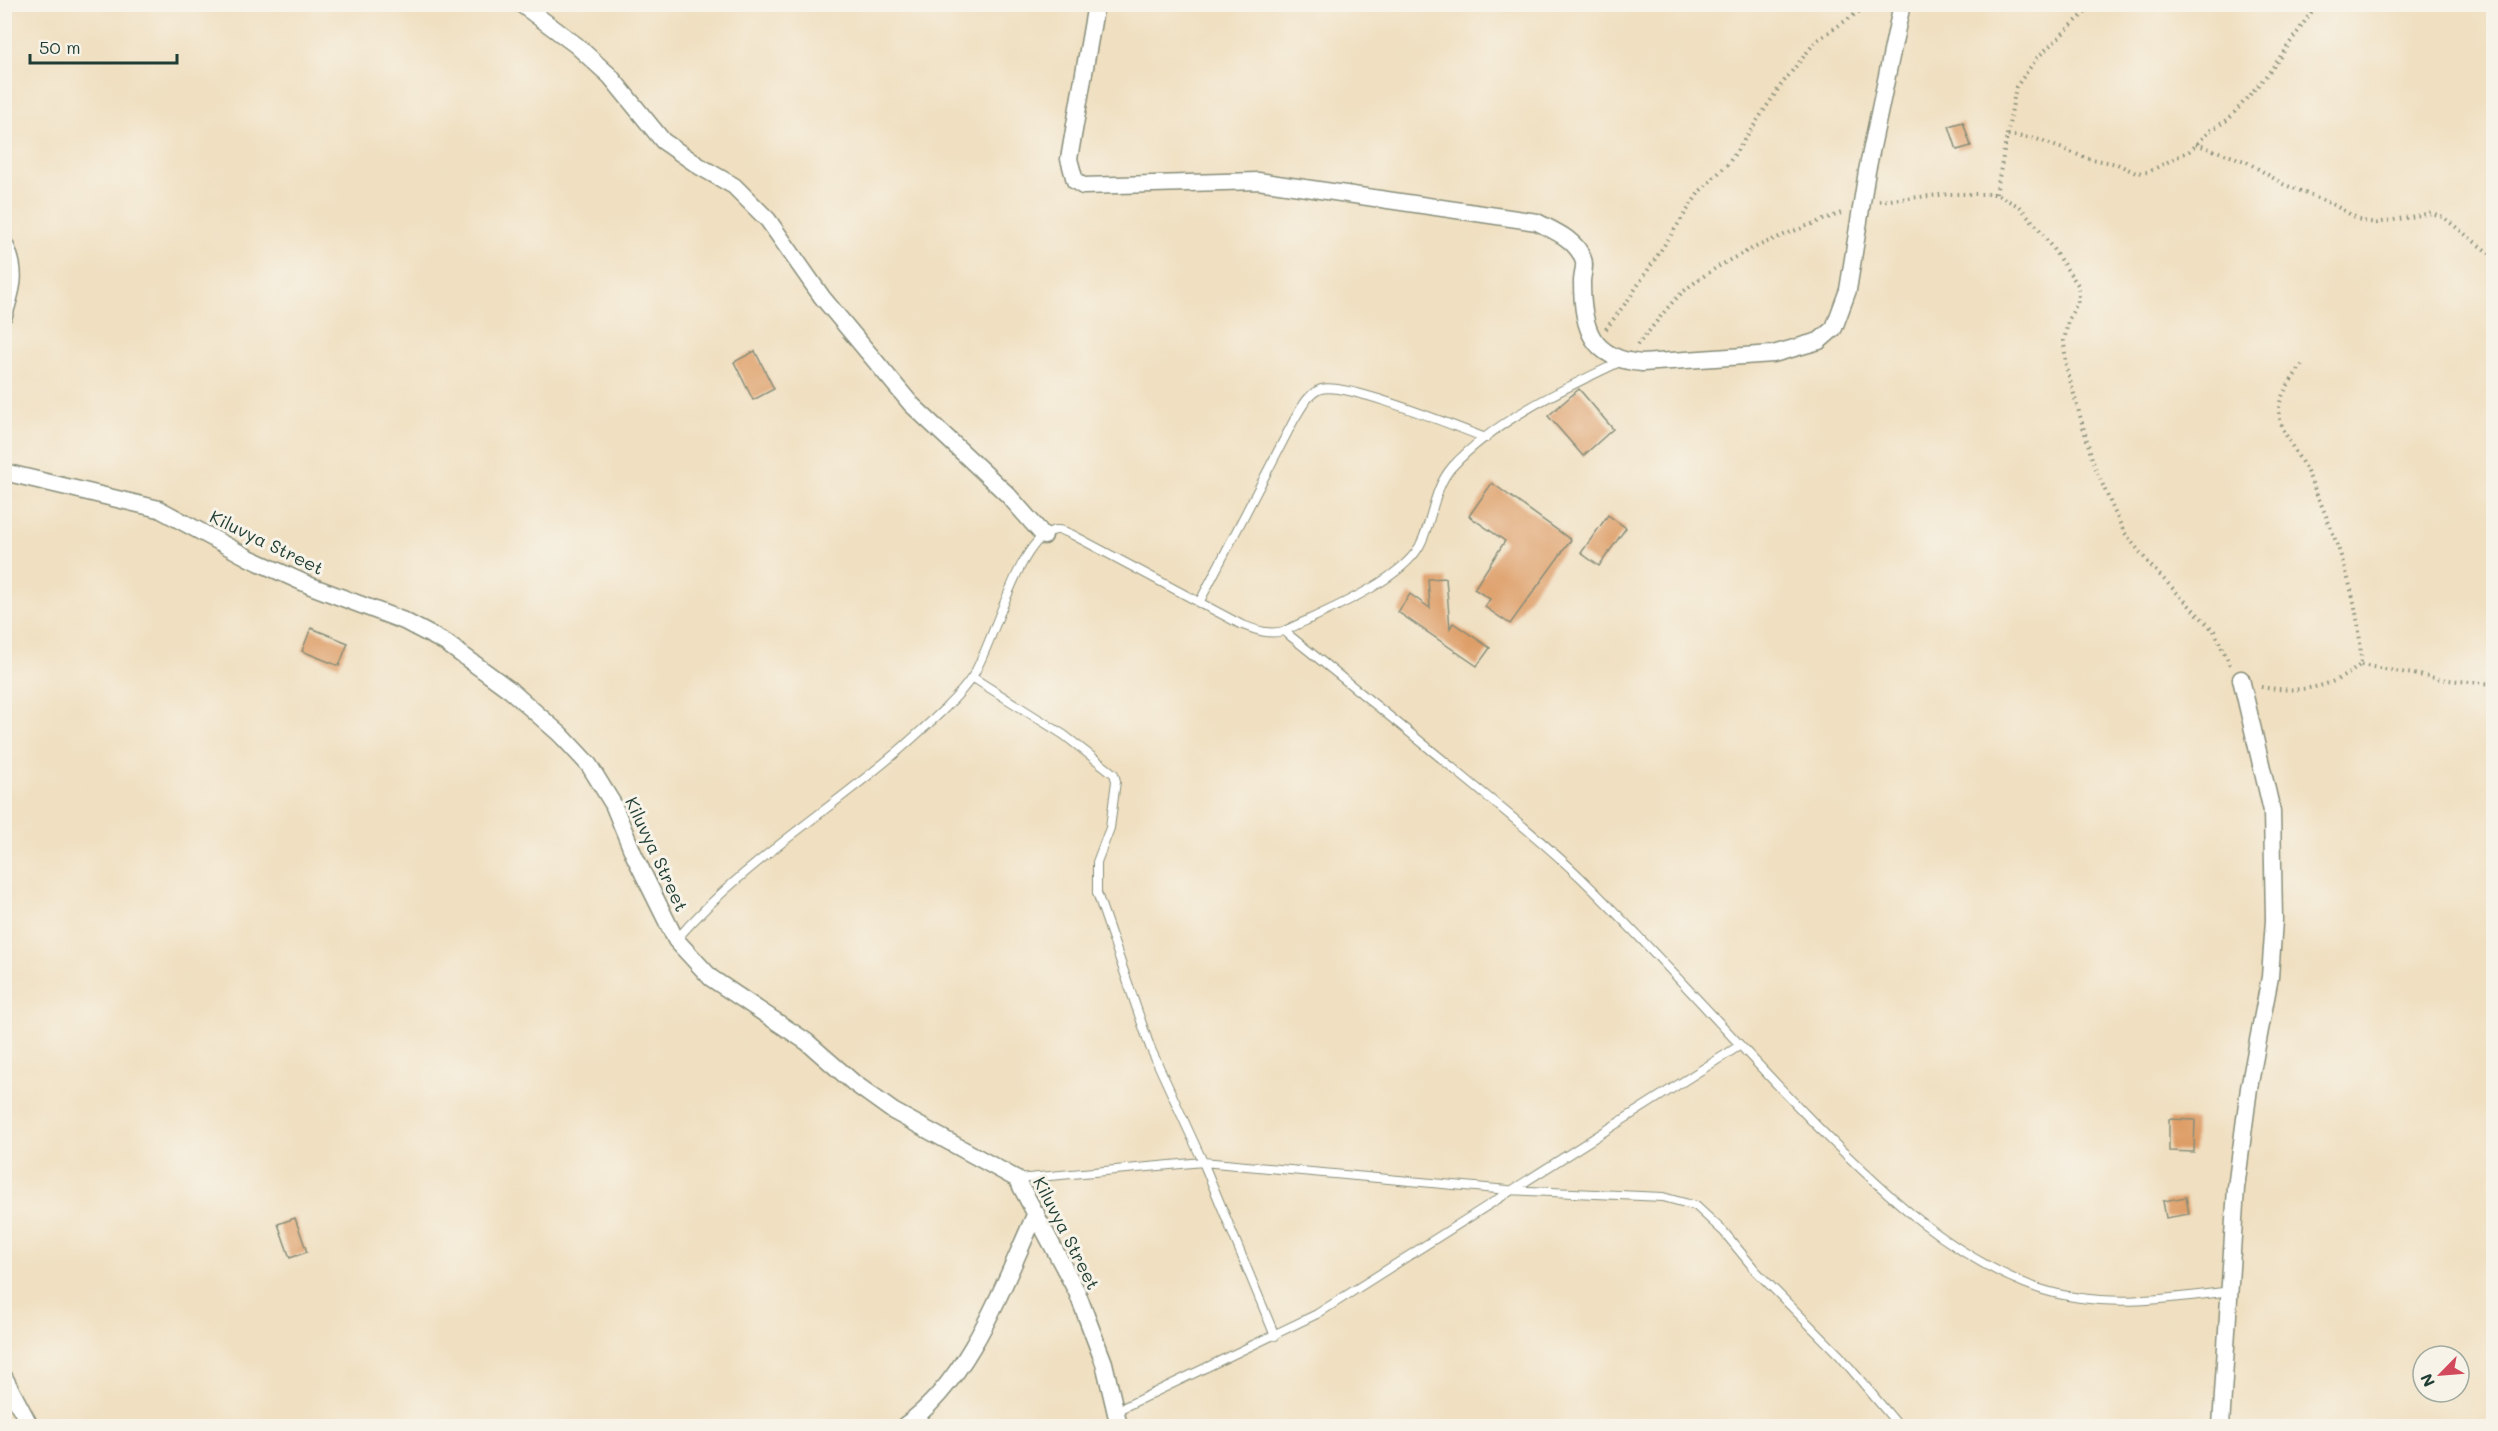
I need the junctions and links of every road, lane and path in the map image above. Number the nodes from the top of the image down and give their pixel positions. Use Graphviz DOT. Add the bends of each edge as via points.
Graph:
graph roads {
  1 [pos="521,4"];
  2 [pos="1096,4"];
  3 [pos="1870,4"];
  4 [pos="1902,4"];
  5 [pos="2094,4"];
  6 [pos="2317,4"];
  7 [pos="2476,4"];
  8 [pos="2493,8"];
  9 [pos="2008,135"];
  10 [pos="2196,144"];
  11 [pos="1996,194"];
  12 [pos="1862,203"];
  13 [pos="4,243"];
  14 [pos="2493,257"];
  15 [pos="4,315"];
  16 [pos="1594,344"];
  17 [pos="1622,361"];
  18 [pos="2302,365"];
  19 [pos="1486,438"];
  20 [pos="4,472"];
  21 [pos="1044,536"];
  22 [pos="1199,603"];
  23 [pos="1284,631"];
  24 [pos="2361,664"];
  25 [pos="972,677"];
  26 [pos="2241,679"];
  27 [pos="2493,684"];
  28 [pos="676,940"];
  29 [pos="1739,1046"];
  30 [pos="1203,1162"];
  31 [pos="1017,1179"];
  32 [pos="1508,1190"];
  33 [pos="1036,1213"];
  34 [pos="2232,1291"];
  35 [pos="1275,1336"];
  36 [pos="4,1377"];
  37 [pos="1118,1419"];
  38 [pos="30,1426"];
  39 [pos="904,1426"];
  40 [pos="1899,1426"];
  41 [pos="2222,1426"];
  1 -- 21 [label="street" via="610,76 663,141 734,186 768,220 822,297 911,404 1008,495"];
  2 -- 16 [label="street" via="1069,159 1075,181 1083,186 1258,182 1537,222 1570,240 1584,260 1585,318"];
  3 -- 16 [label="path" via="1816,41 1728,164 1700,191"];
  4 -- 12 [label="street"];
  5 -- 9 [label="path" via="2037,58 2016,87"];
  6 -- 10 [label="path" via="2247,99"];
  7 -- 8 [label="path"];
  9 -- 10 [label="path" via="2037,139 2136,173 2148,172"];
  9 -- 11 [label="path"];
  10 -- 14 [label="path" via="2247,162 2283,184 2362,221 2378,223 2432,213 2443,217"];
  11 -- 12 [label="path" via="1950,194"];
  11 -- 26 [label="path" via="2020,207 2078,285 2079,299 2064,341 2066,366 2093,462 2124,532 2214,631"];
  12 -- 17 [label="path" via="1769,241 1707,274 1682,294"];
  12 -- 17 [label="street" via="1848,290 1834,328 1819,341 1773,354"];
  13 -- 15 [label="street" via="13,260 13,285"];
  16 -- 17 [label="street"];
  17 -- 19 [label="lane" via="1543,401"];
  18 -- 24 [label="path" via="2280,398 2279,412 2323,506 2350,588 2361,630"];
  19 -- 22 [label="lane" via="1365,396 1335,388 1320,389 1307,398 1294,420"];
  19 -- 23 [label="lane" via="1450,470 1419,547 1404,564 1360,594"];
  20 -- 28 [label="street, Kiluvya Street" via="159,509 249,558 404,621 446,643 510,690 589,765 614,804"];
  21 -- 22 [label="lane" via="1060,530 1073,535"];
  21 -- 25 [label="lane" via="1033,547 1012,585"];
  22 -- 23 [label="lane" via="1260,632"];
  23 -- 29 [label="lane" via="1580,876"];
  24 -- 26 [label="path" via="2327,686 2265,688"];
  24 -- 27 [label="path"];
  25 -- 28 [label="lane" via="926,726 704,908"];
  25 -- 30 [label="lane" via="1064,735 1114,774 1110,828 1097,862 1097,893 1150,1047"];
  26 -- 34 [label="street" via="2272,811 2274,920 2270,977 2249,1088 2236,1188"];
  28 -- 31 [label="street, Kiluvya Street" via="711,978 807,1042 893,1111"];
  29 -- 32 [label="lane"];
  29 -- 34 [label="lane" via="1882,1190 1930,1230 1983,1262 2040,1288 2093,1300 2156,1300"];
  30 -- 31 [label="lane"];
  30 -- 32 [label="lane"];
  30 -- 35 [label="lane"];
  31 -- 33 [label="street, Kiluvya Street"];
  32 -- 35 [label="lane" via="1346,1296"];
  32 -- 40 [label="lane" via="1622,1193 1663,1197 1696,1206 1840,1356"];
  33 -- 37 [label="street, Kiluvya Street" via="1077,1292 1104,1363"];
  33 -- 39 [label="street" via="989,1316 947,1385"];
  34 -- 41 [label="street"];
  35 -- 37 [label="lane"];
  36 -- 38 [label="street"];
}
